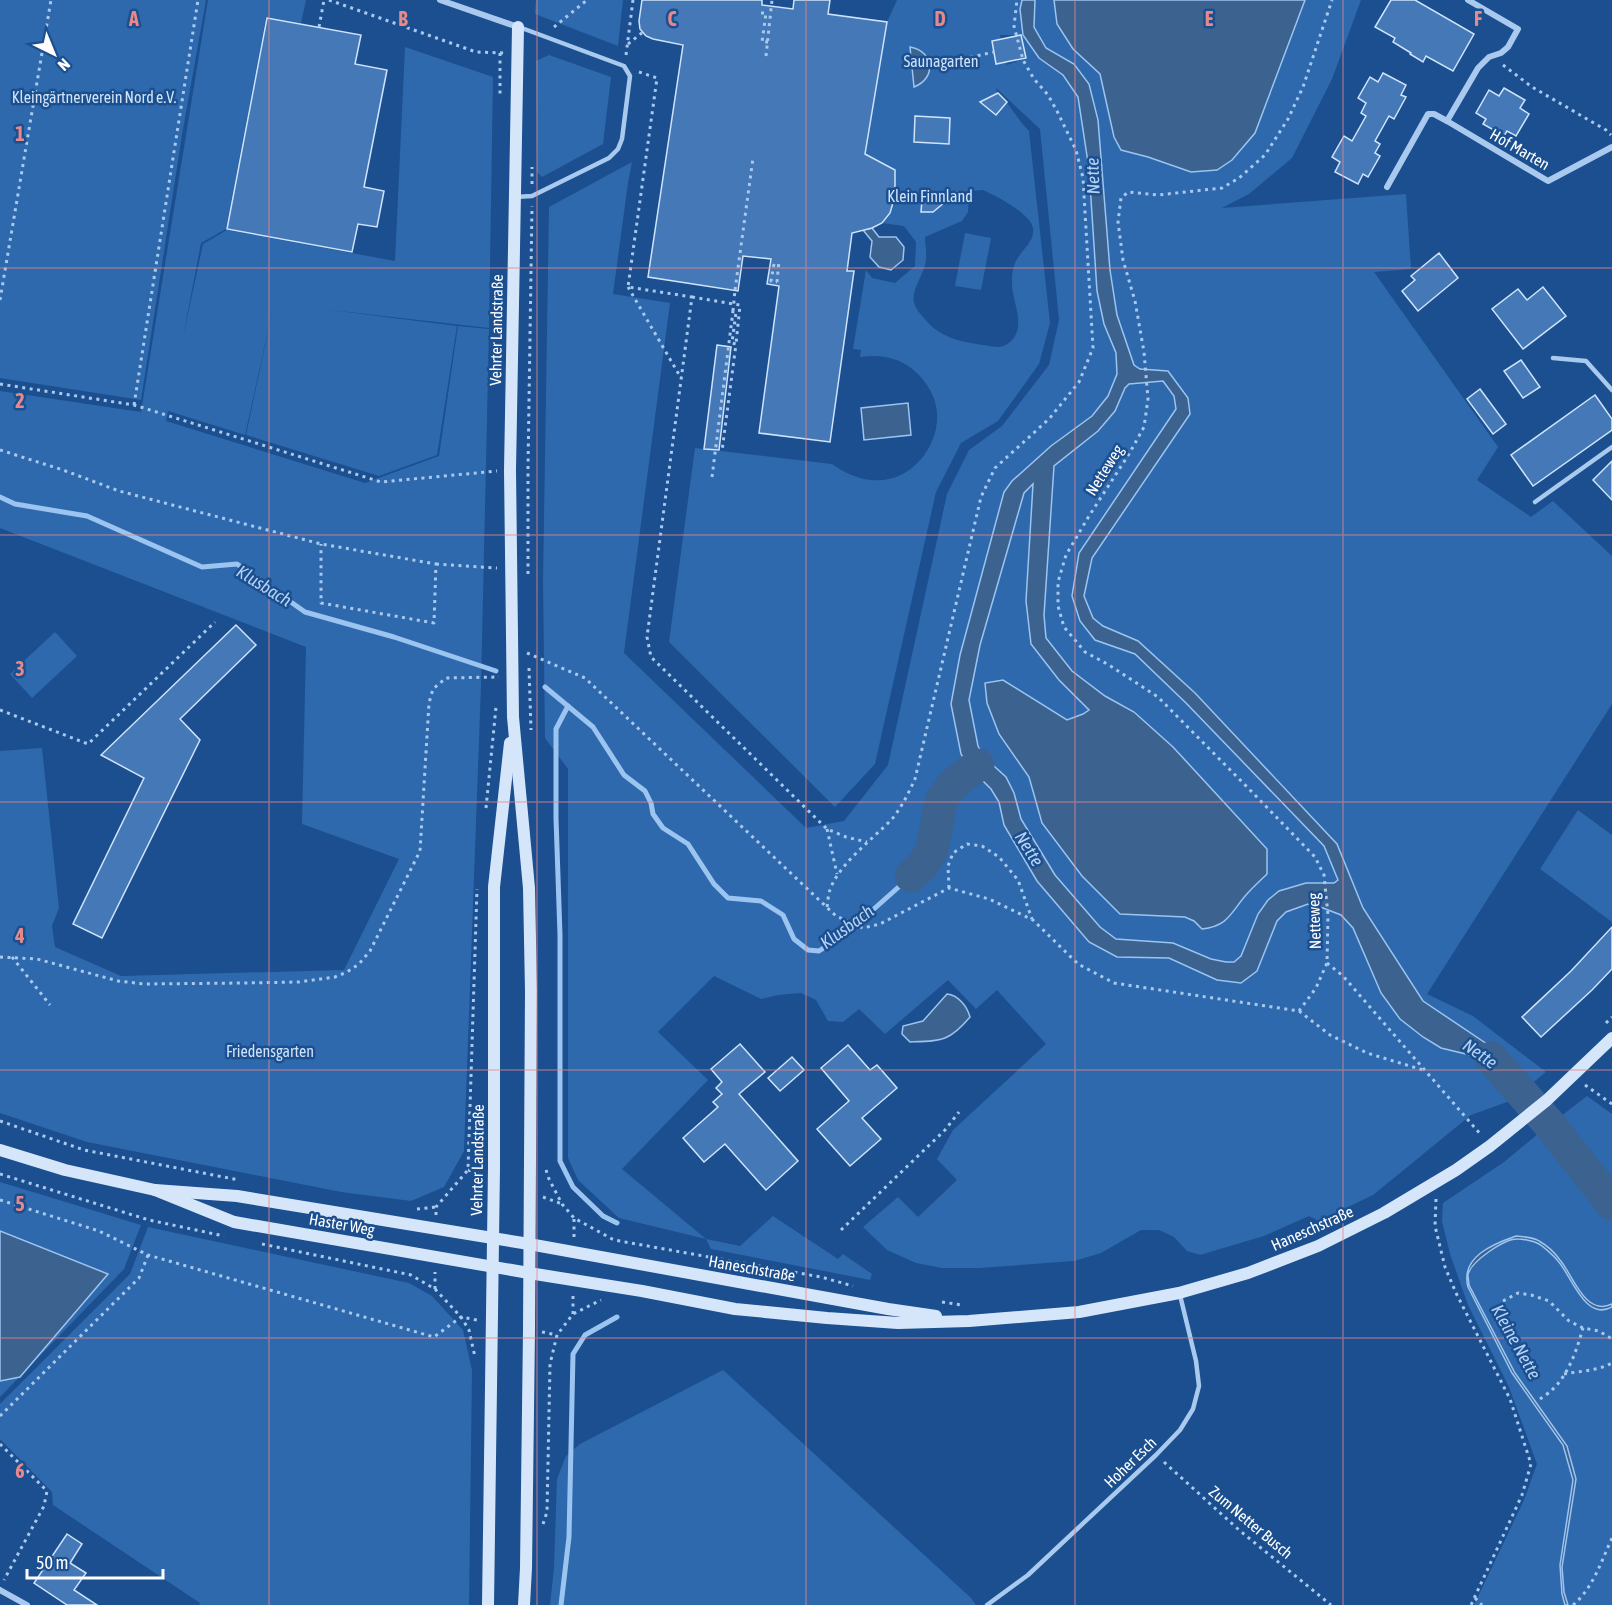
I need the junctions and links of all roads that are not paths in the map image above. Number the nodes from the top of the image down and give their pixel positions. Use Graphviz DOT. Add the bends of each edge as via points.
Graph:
graph roads {
  1 [pos="440,0"];
  2 [pos="1468,0"];
  3 [pos="518,27"];
  4 [pos="1447,122"];
  5 [pos="1612,147"];
  6 [pos="1387,187"];
  7 [pos="515,197"];
  8 [pos="1553,358"];
  9 [pos="1612,390"];
  10 [pos="1612,447"];
  11 [pos="1535,502"];
  12 [pos="513,717"];
  13 [pos="1612,1038"];
  14 [pos="0,1150"];
  15 [pos="155,1190"];
  16 [pos="492,1238"];
  17 [pos="530,1244"];
  18 [pos="492,1267"];
  19 [pos="529,1273"];
  20 [pos="1179,1293"];
  21 [pos="969,1321"];
  22 [pos="0,1588"];
  23 [pos="27,1605"];
  24 [pos="488,1605"];
  25 [pos="524,1605"];
  26 [pos="987,1605"];
  1 -- 3 [label="street"];
  2 -- 4 [label="street" via="1518,29 1508,47 1478,68"];
  3 -- 7 [label="street, Vehrter Landstraße"];
  3 -- 7 [label="lane" via="624,66 630,76 618,149 609,158 532,196"];
  4 -- 5 [label="street, Hof Marten" via="1548,181"];
  4 -- 6 [label="street, Hof Marten" via="1428,114"];
  7 -- 12 [label="street, Vehrter Landstraße" via="510,470"];
  8 -- 9 [label="lane" via="1586,361"];
  10 -- 11 [label="lane"];
  12 -- 16 [label="street, Vehrter Landstraße" via="494,887"];
  12 -- 17 [label="street, Vehrter Landstraße" via="529,888"];
  13 -- 20 [label="street, Haneschstraße" via="1524,1119 1421,1191 1318,1246 1248,1273"];
  14 -- 15 [label="street, Haster Weg" via="65,1170"];
  15 -- 16 [label="street, Haster Weg" via="237,1196"];
  15 -- 18 [label="street, Haster Weg" via="234,1222"];
  16 -- 17 [label="street, Haster Weg"];
  16 -- 18 [label="street, Vehrter Landstraße"];
  17 -- 19 [label="street, Vehrter Landstraße"];
  17 -- 21 [label="street, Haneschstraße"];
  18 -- 19 [label="street, Haster Weg"];
  18 -- 24 [label="street, Vehrter Landstraße"];
  19 -- 21 [label="street, Haneschstraße" via="735,1309 898,1323"];
  19 -- 25 [label="street, Vehrter Landstraße"];
  20 -- 21 [label="street, Haneschstraße" via="1078,1312"];
  20 -- 26 [label="lane, Hoher Esch" via="1196,1361 1199,1386 1193,1409 1180,1430 1156,1455 1028,1575"];
  22 -- 23 [label="street"];
}
